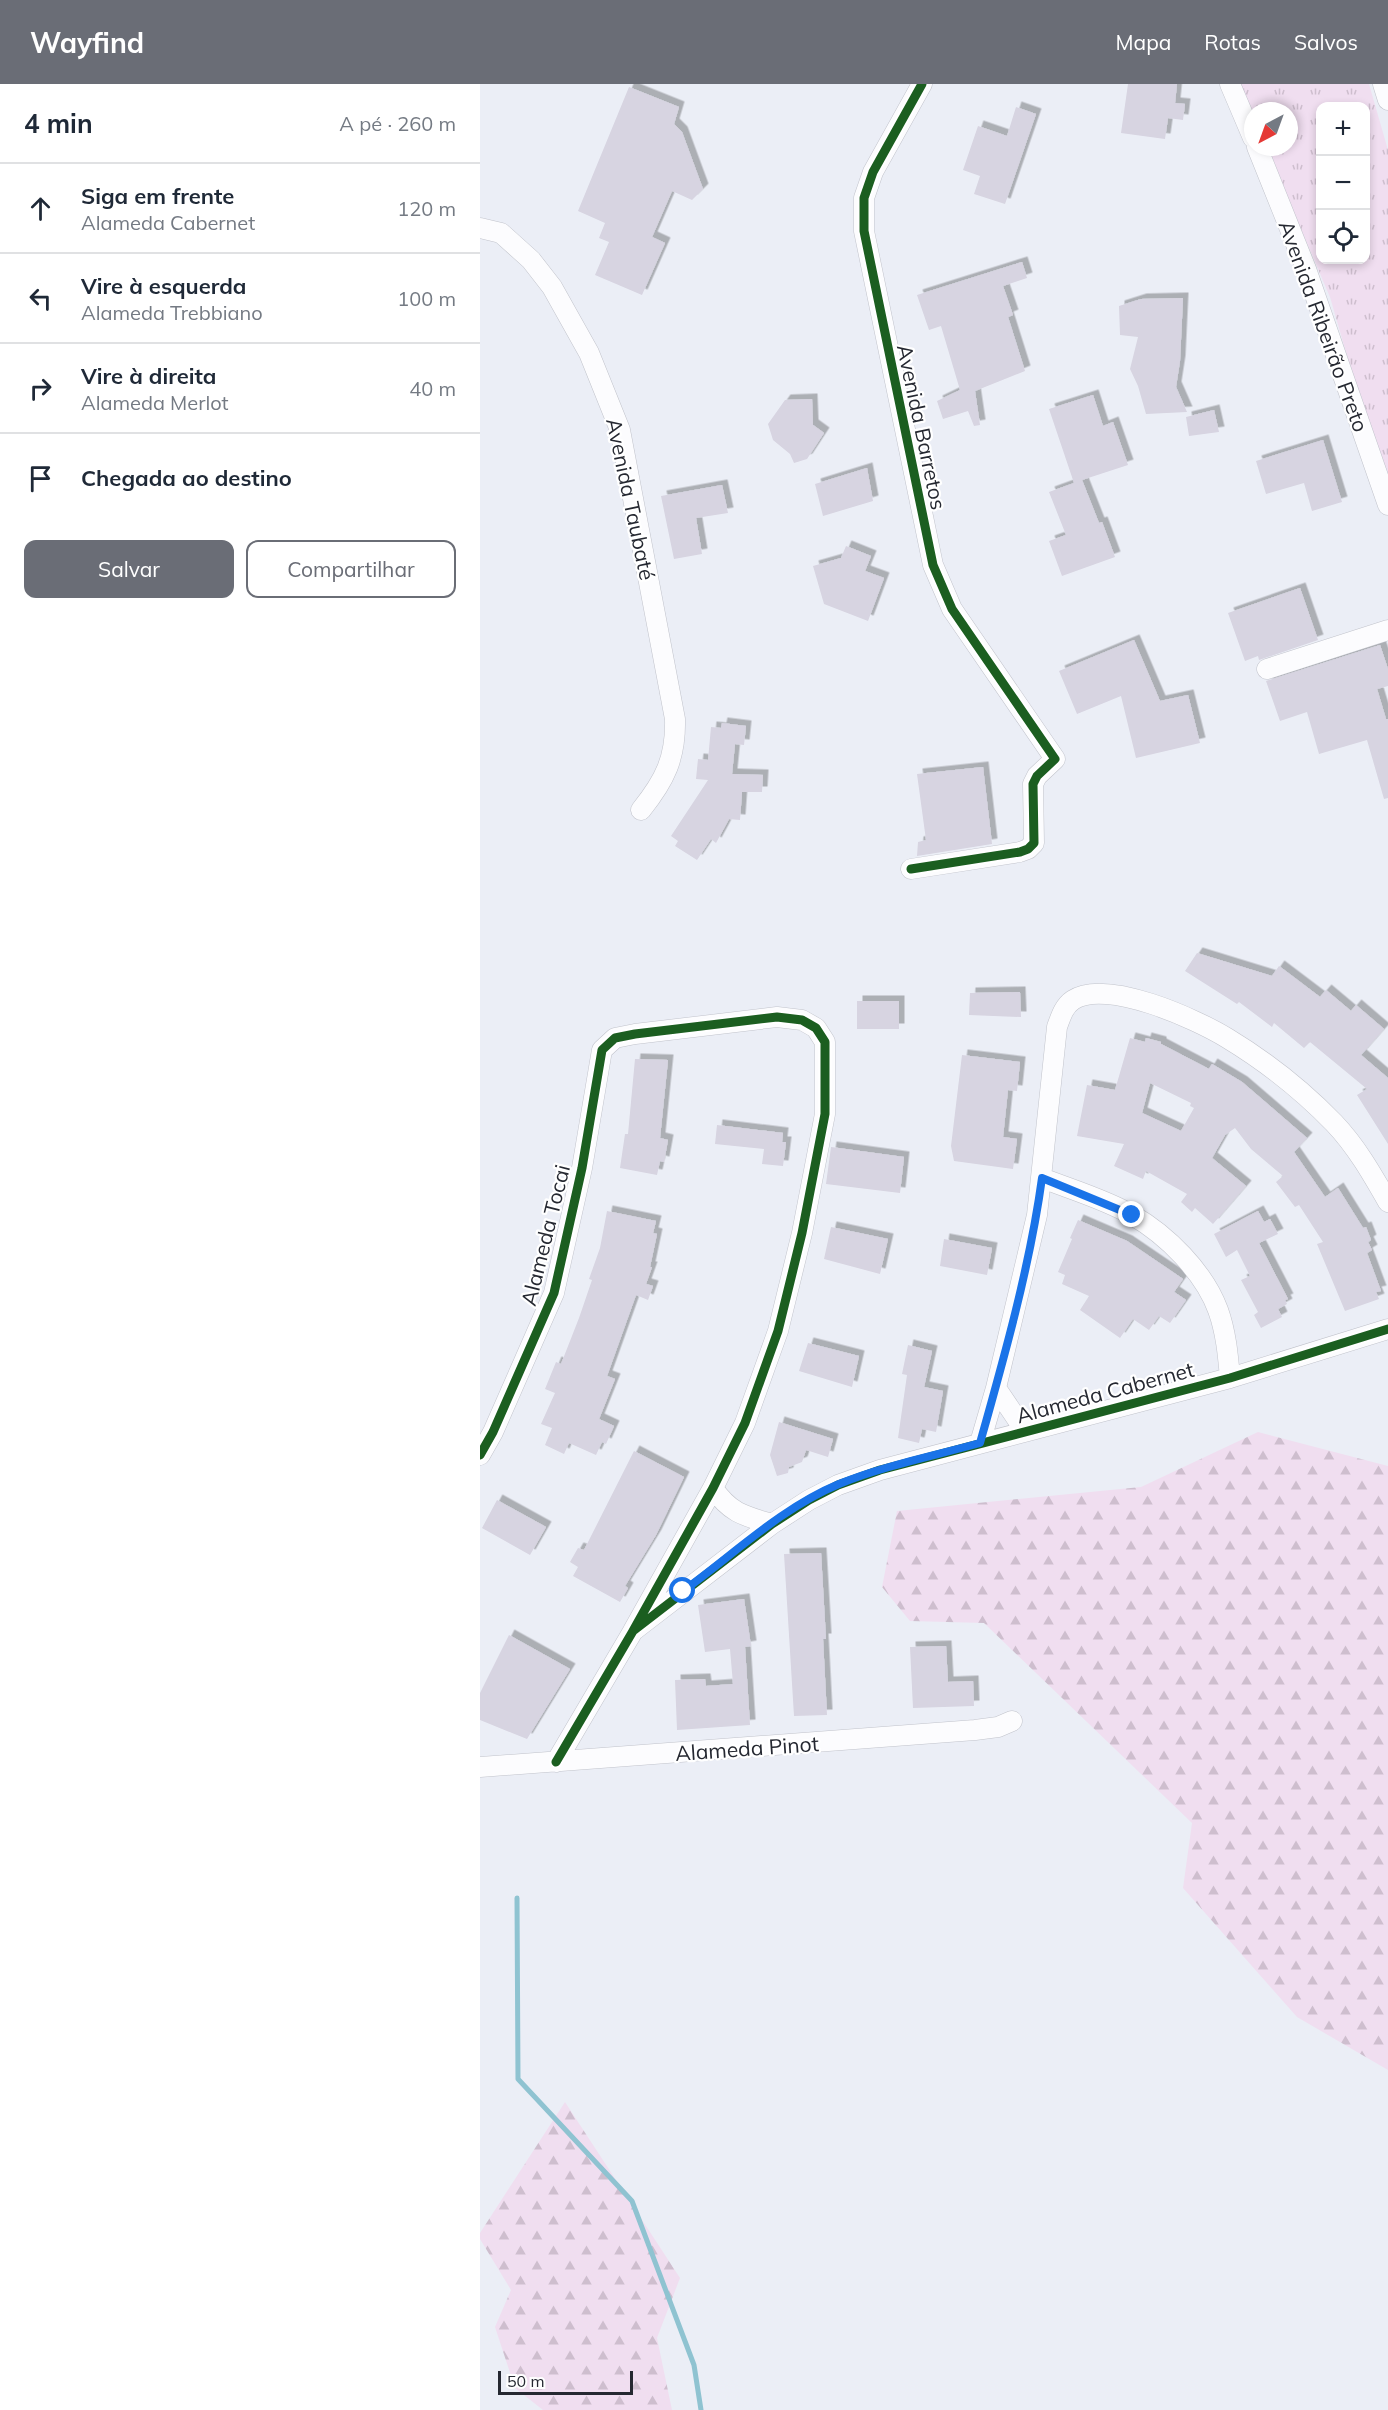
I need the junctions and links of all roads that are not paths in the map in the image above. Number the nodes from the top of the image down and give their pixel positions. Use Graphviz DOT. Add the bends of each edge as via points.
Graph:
graph roads {
  1 [pos="922,84"];
  2 [pos="1230,84"];
  3 [pos="1383,84"];
  4 [pos="1388,100"];
  5 [pos="1244,117"];
  6 [pos="1261,156"];
  7 [pos="480,228"];
  8 [pos="1388,505"];
  9 [pos="1388,630"];
  10 [pos="1267,669"];
  11 [pos="641,810"];
  12 [pos="910,869"];
  13 [pos="1042,1178"];
  14 [pos="1388,1202"];
  15 [pos="1388,1329"];
  16 [pos="1230,1378"];
  17 [pos="996,1388"];
  18 [pos="1025,1431"];
  19 [pos="980,1443"];
  20 [pos="480,1455"];
  21 [pos="713,1488"];
  22 [pos="772,1524"];
  23 [pos="633,1631"];
  24 [pos="1012,1721"];
  25 [pos="556,1762"];
  26 [pos="480,1767"];
  1 -- 12 [label="street, Avenida Barretos" via="873,171 864,198 866,242 933,565 952,609 1054,756 1053,763 1033,784 1034,843 1028,849"];
  2 -- 5 [label="street"];
  3 -- 4 [label="street"];
  6 -- 8 [label="street, Avenida Ribeirão Preto" via="1306,269"];
  7 -- 11 [label="street, Avenida Taubaté" via="501,233 552,286 589,353 620,430 675,719 676,742 669,766"];
  9 -- 10 [label="street"];
  13 -- 14 [label="street" via="1057,1027 1063,1010 1073,1000 1088,994 1112,993 1161,1007 1226,1037 1280,1075 1335,1124 1366,1164"];
  13 -- 16 [label="street" via="1132,1215 1167,1241 1198,1275 1217,1308"];
  13 -- 17 [label="street" via="1037,1215"];
  15 -- 16 [label="street, Alameda Cabernet"];
  16 -- 18 [label="street, Alameda Cabernet"];
  17 -- 18 [label="street"];
  17 -- 19 [label="street"];
  18 -- 19 [label="street, Alameda Cabernet"];
  19 -- 22 [label="street, Alameda Cabernet" via="838,1485"];
  20 -- 21 [label="street, Alameda Tocai" via="554,1293 582,1168 602,1050 615,1038 635,1034 777,1017 802,1020 816,1028 825,1042 825,1114 778,1331 745,1423"];
  21 -- 22 [label="street" via="735,1513"];
  21 -- 23 [label="street, Alameda Tocai"];
  22 -- 23 [label="street, Alameda Cabernet"];
  23 -- 25 [label="street, Alameda Cabernet"];
  24 -- 25 [label="street, Alameda Pinot" via="975,1730"];
  25 -- 26 [label="street, Alameda Pinot"];
}
